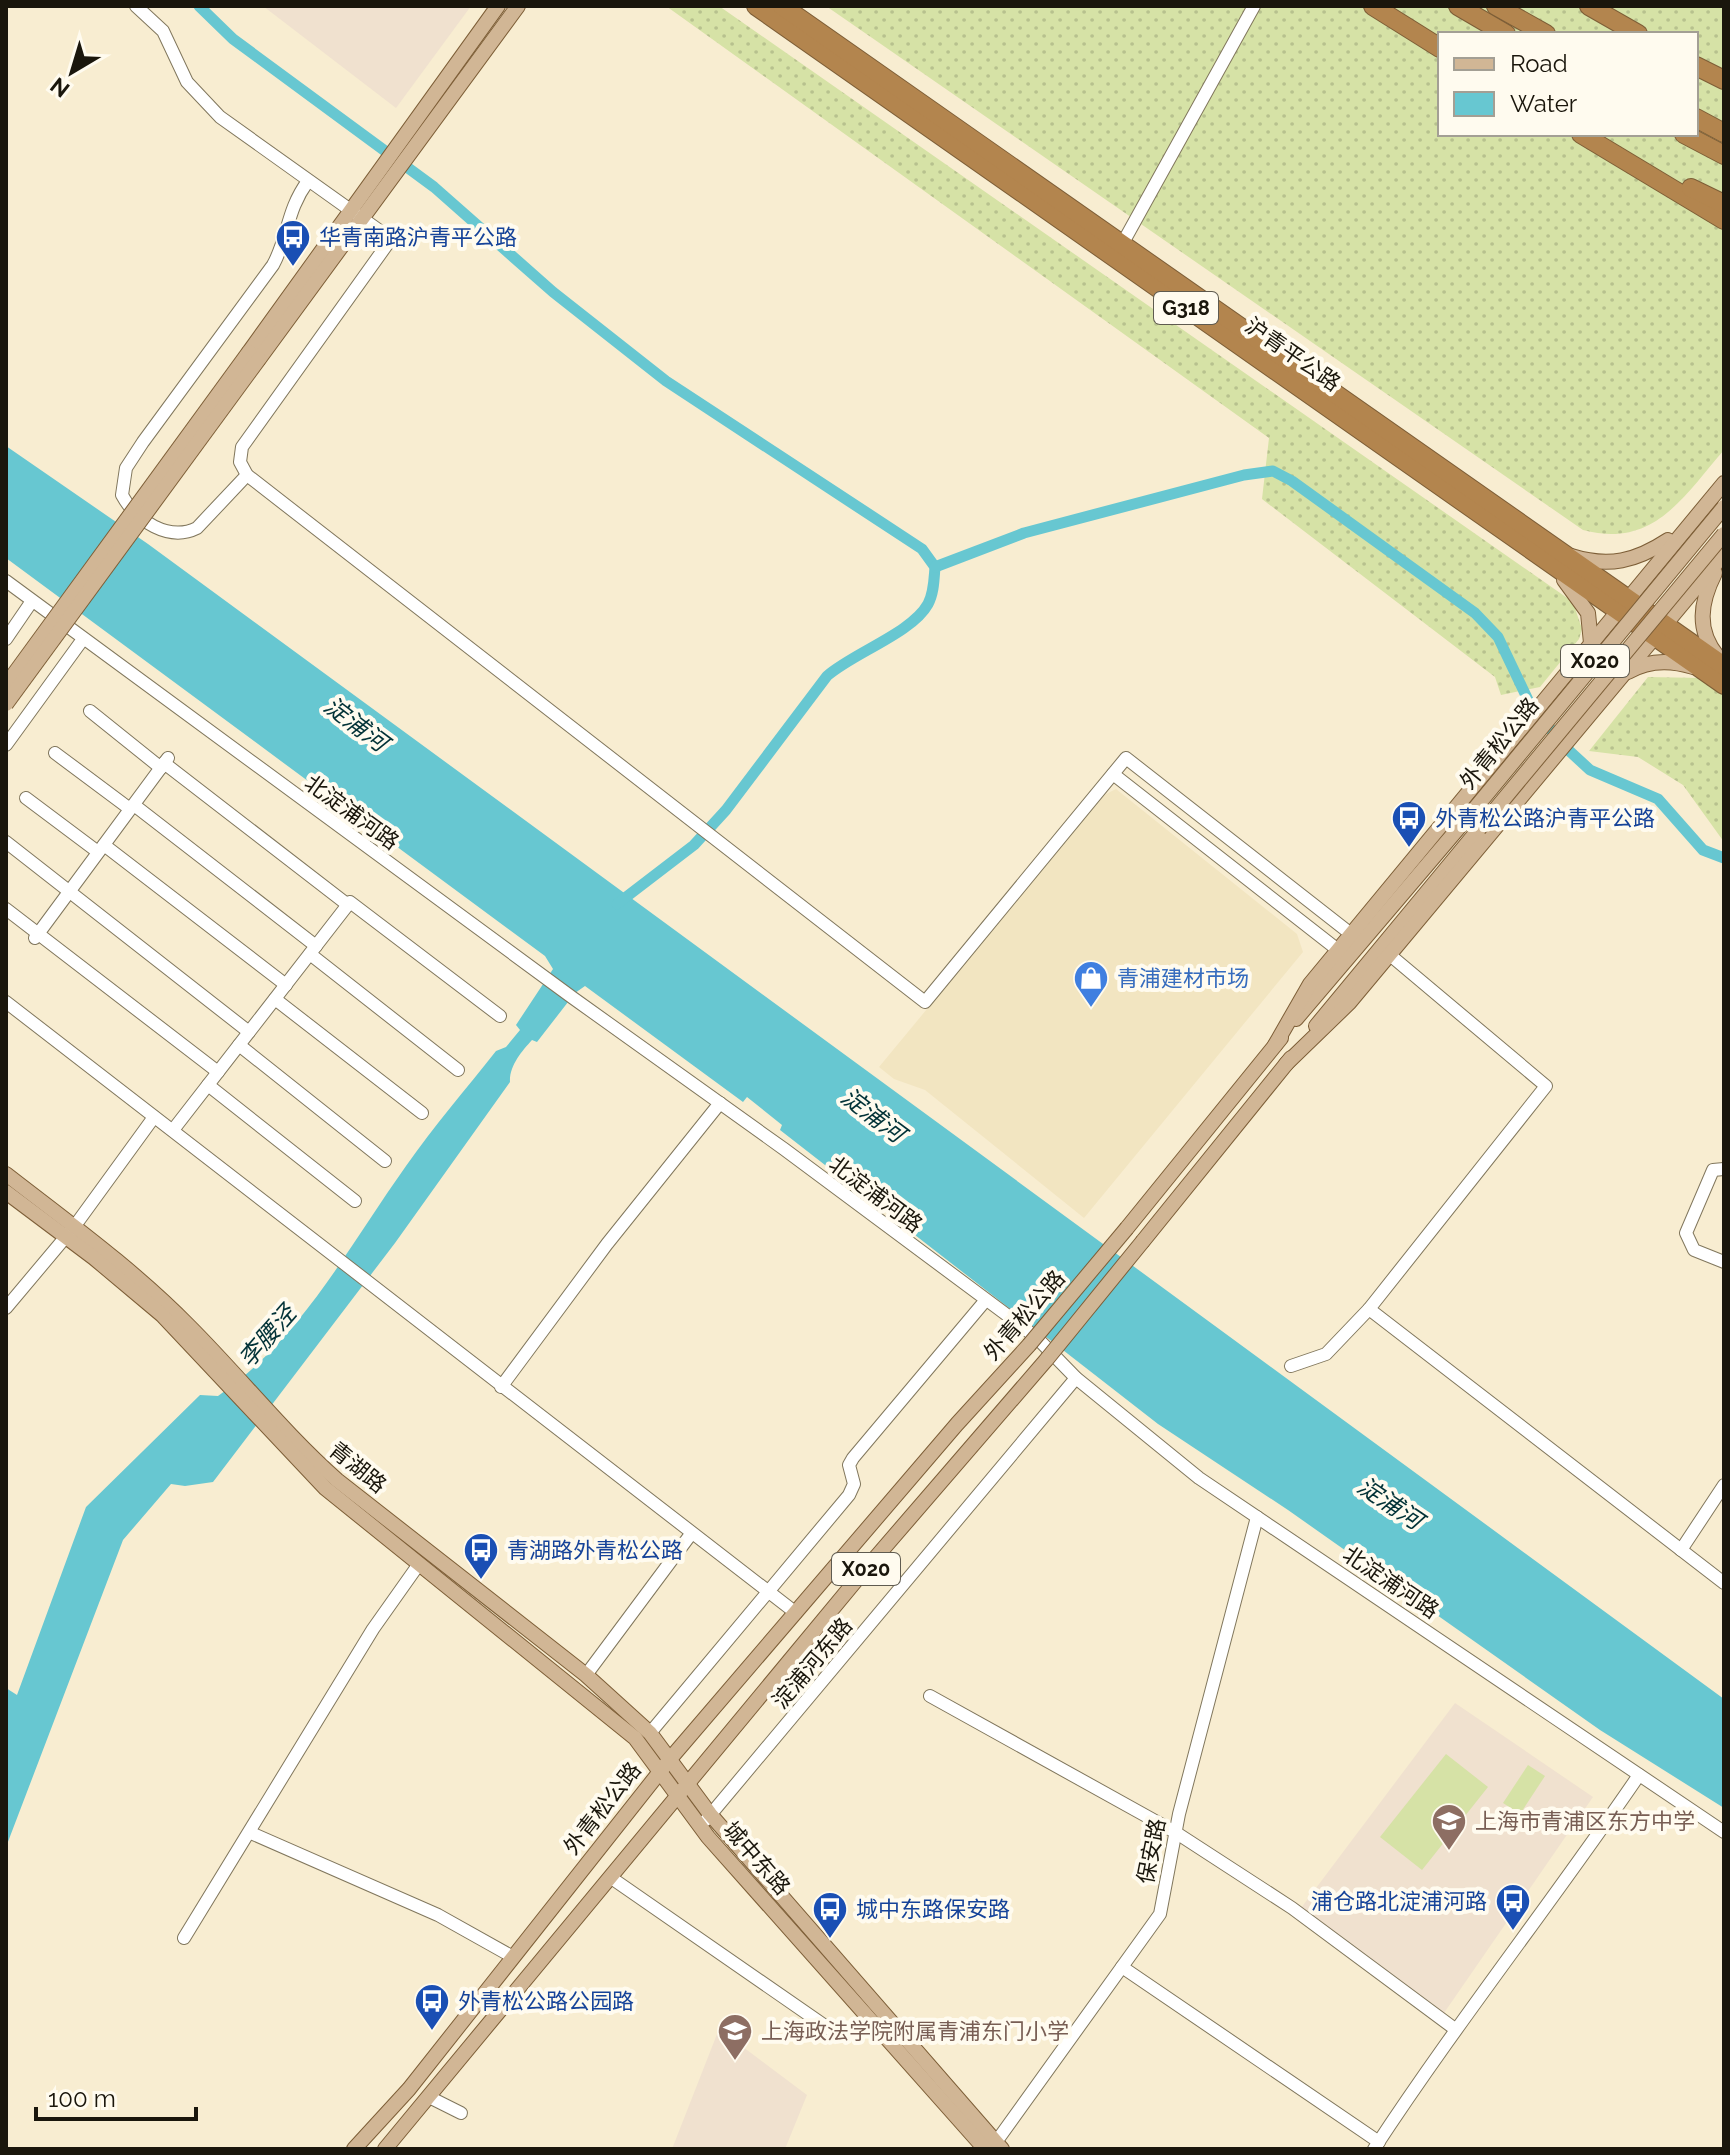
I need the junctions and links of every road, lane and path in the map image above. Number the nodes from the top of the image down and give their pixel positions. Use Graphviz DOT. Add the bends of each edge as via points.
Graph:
graph roads {
  1 [pos="136,6"];
  2 [pos="498,6"];
  3 [pos="518,6"];
  4 [pos="756,6"];
  5 [pos="782,6"];
  6 [pos="1254,6"];
  7 [pos="1373,6"];
  8 [pos="1458,6"];
  9 [pos="1496,6"];
  10 [pos="1589,6"];
  11 [pos="1503,32"];
  12 [pos="1542,32"];
  13 [pos="1634,32"];
  14 [pos="1438,47"];
  15 [pos="1698,67"];
  16 [pos="1724,80"];
  17 [pos="1698,119"];
  18 [pos="1724,133"];
  19 [pos="1584,136"];
  20 [pos="1594,136"];
  21 [pos="1688,136"];
  22 [pos="1724,155"];
  23 [pos="380,180"];
  24 [pos="308,181"];
  25 [pos="1724,204"];
  26 [pos="356,213"];
  27 [pos="1724,220"];
  28 [pos="1119,252"];
  29 [pos="254,355"];
  30 [pos="247,475"];
  31 [pos="1724,483"];
  32 [pos="1724,507"];
  33 [pos="1685,528"];
  34 [pos="1724,534"];
  35 [pos="1558,550"];
  36 [pos="1534,553"];
  37 [pos="1721,559"];
  38 [pos="6,581"];
  39 [pos="32,601"];
  40 [pos="1622,604"];
  41 [pos="1649,623"];
  42 [pos="6,639"];
  43 [pos="83,639"];
  44 [pos="1591,643"];
  45 [pos="1724,664"];
  46 [pos="1701,669"];
  47 [pos="1568,674"];
  48 [pos="6,685"];
  49 [pos="1724,685"];
  50 [pos="1614,686"];
  51 [pos="6,704"];
  52 [pos="1596,708"];
  53 [pos="90,711"];
  54 [pos="6,745"];
  55 [pos="55,753"];
  56 [pos="165,763"];
  57 [pos="1113,774"];
  58 [pos="26,798"];
  59 [pos="132,807"];
  60 [pos="6,842"];
  61 [pos="101,848"];
  62 [pos="70,891"];
  63 [pos="348,905"];
  64 [pos="6,909"];
  65 [pos="1351,934"];
  66 [pos="36,936"];
  67 [pos="313,950"];
  68 [pos="1338,950"];
  69 [pos="1390,955"];
  70 [pos="286,985"];
  71 [pos="275,999"];
  72 [pos="6,1002"];
  73 [pos="500,1016"];
  74 [pos="249,1032"];
  75 [pos="239,1045"];
  76 [pos="1275,1045"];
  77 [pos="1286,1064"];
  78 [pos="458,1070"];
  79 [pos="218,1072"];
  80 [pos="208,1085"];
  81 [pos="720,1103"];
  82 [pos="422,1113"];
  83 [pos="154,1117"];
  84 [pos="173,1130"];
  85 [pos="385,1161"];
  86 [pos="1724,1169"];
  87 [pos="6,1174"];
  88 [pos="6,1192"];
  89 [pos="355,1201"];
  90 [pos="70,1232"];
  91 [pos="1724,1262"];
  92 [pos="985,1301"];
  93 [pos="6,1308"];
  94 [pos="1369,1309"];
  95 [pos="1291,1366"];
  96 [pos="1076,1378"];
  97 [pos="501,1387"];
  98 [pos="265,1418"];
  99 [pos="1724,1485"];
  100 [pos="1257,1517"];
  101 [pos="691,1534"];
  102 [pos="1681,1550"];
  103 [pos="419,1564"];
  104 [pos="1724,1583"];
  105 [pos="767,1591"];
  106 [pos="796,1613"];
  107 [pos="586,1675"];
  108 [pos="930,1696"];
  109 [pos="650,1733"];
  110 [pos="666,1764"];
  111 [pos="1639,1775"];
  112 [pos="685,1790"];
  113 [pos="706,1820"];
  114 [pos="1175,1832"];
  115 [pos="1724,1832"];
  116 [pos="251,1833"];
  117 [pos="610,1877"];
  118 [pos="184,1938"];
  119 [pos="513,1957"];
  120 [pos="1122,1967"];
  121 [pos="1455,2029"];
  122 [pos="838,2035"];
  123 [pos="429,2097"];
  124 [pos="461,2113"];
  125 [pos="1376,2146"];
  126 [pos="994,2147"];
  127 [pos="354,2149"];
  128 [pos="385,2149"];
  1 -- 24 [label="street" via="163,31 187,82 220,117"];
  2 -- 23 [label="main road" via="406,131"];
  3 -- 23 [label="main road" via="418,142"];
  4 -- 28 [label="highway, 沪青平公路 / G318"];
  5 -- 28 [label="highway, 沪青平公路 / G318"];
  6 -- 28 [label="street"];
  7 -- 14 [label="highway"];
  8 -- 11 [label="highway"];
  9 -- 12 [label="highway"];
  10 -- 13 [label="highway"];
  15 -- 16 [label="highway"];
  17 -- 18 [label="highway"];
  19 -- 27 [label="highway"];
  20 -- 25 [label="highway"];
  21 -- 22 [label="highway"];
  23 -- 26 [label="main road"];
  24 -- 26 [label="street"];
  24 -- 30 [label="street" via="289,212 273,265 134,455 122,495 144,520 174,534 187,533"];
  26 -- 29 [label="main road"];
  26 -- 30 [label="street" via="391,239 242,447 240,462"];
  28 -- 35 [label="highway, 沪青平公路 / G318"];
  28 -- 36 [label="highway, 沪青平公路 / G318"];
  29 -- 48 [label="main road, bridge"];
  29 -- 51 [label="main road, bridge"];
  30 -- 57 [label="street" via="925,1002"];
  31 -- 33 [label="main road"];
  32 -- 76 [label="main road, 外青松公路 / X020, bridge"];
  33 -- 35 [label="main road" via="1650,552 1621,562 1600,563"];
  33 -- 40 [label="main road"];
  33 -- 41 [label="main road" via="1664,568"];
  34 -- 77 [label="main road, 外青松公路 / X020, bridge"];
  35 -- 40 [label="highway, 沪青平公路 / G318"];
  36 -- 40 [label="highway, 沪青平公路 / G318"];
  36 -- 44 [label="main road" via="1585,605"];
  37 -- 41 [label="main road"];
  37 -- 45 [label="main road" via="1702,611 1705,638"];
  38 -- 39 [label="street, 北淀浦河路"];
  39 -- 42 [label="street"];
  39 -- 43 [label="street, 北淀浦河路"];
  40 -- 41 [label="highway, 沪青平公路 / G318"];
  40 -- 44 [label="main road"];
  41 -- 45 [label="highway, 沪青平公路 / G318"];
  41 -- 46 [label="highway, 沪青平公路 / G318"];
  41 -- 47 [label="main road"];
  41 -- 50 [label="main road"];
  43 -- 54 [label="street"];
  43 -- 81 [label="street, 北淀浦河路"];
  44 -- 47 [label="main road"];
  46 -- 49 [label="highway, 沪青平公路 / G318"];
  46 -- 50 [label="main road" via="1678,662 1643,665"];
  47 -- 52 [label="main road" via="1581,670 1595,677 1601,686"];
  47 -- 65 [label="main road"];
  50 -- 52 [label="main road"];
  52 -- 69 [label="main road"];
  53 -- 56 [label="street"];
  55 -- 59 [label="street"];
  56 -- 59 [label="street"];
  56 -- 63 [label="street"];
  57 -- 65 [label="street" via="1126,758"];
  57 -- 68 [label="street"];
  58 -- 61 [label="street"];
  59 -- 61 [label="street"];
  59 -- 67 [label="street"];
  60 -- 62 [label="street"];
  61 -- 62 [label="street"];
  61 -- 70 [label="street"];
  62 -- 66 [label="street"];
  62 -- 74 [label="street"];
  63 -- 67 [label="street"];
  63 -- 73 [label="street" via="357,906"];
  64 -- 66 [label="street"];
  65 -- 68 [label="main road"];
  66 -- 79 [label="street"];
  67 -- 70 [label="street"];
  67 -- 78 [label="street"];
  68 -- 76 [label="main road" via="1298,1001"];
  69 -- 77 [label="main road"];
  69 -- 94 [label="street" via="1546,1086"];
  70 -- 71 [label="street"];
  71 -- 74 [label="street"];
  71 -- 82 [label="street"];
  72 -- 83 [label="street"];
  74 -- 75 [label="street"];
  75 -- 79 [label="street"];
  75 -- 85 [label="street"];
  76 -- 106 [label="main road, 外青松公路 / X020, bridge" via="1029,1345"];
  77 -- 112 [label="main road, 外青松公路 / X020, bridge" via="1047,1359"];
  79 -- 80 [label="street"];
  80 -- 84 [label="street"];
  80 -- 89 [label="street"];
  81 -- 92 [label="street, 北淀浦河路"];
  81 -- 97 [label="street"];
  83 -- 84 [label="street"];
  83 -- 90 [label="street"];
  84 -- 97 [label="street"];
  86 -- 91 [label="street" via="1713,1170 1686,1233 1694,1250"];
  87 -- 90 [label="main road, 青湖路"];
  88 -- 90 [label="main road, 青湖路"];
  90 -- 93 [label="street"];
  90 -- 98 [label="main road, 青湖路" via="231,1380"];
  92 -- 96 [label="street, 北淀浦河路" via="1038,1339"];
  92 -- 105 [label="street" via="853,1458 849,1495"];
  94 -- 95 [label="street" via="1326,1354"];
  94 -- 102 [label="street"];
  96 -- 100 [label="street, 北淀浦河路" via="1199,1478"];
  96 -- 113 [label="street, 淀浦河东路"];
  97 -- 101 [label="street"];
  98 -- 103 [label="main road, 青湖路" via="325,1488"];
  98 -- 107 [label="main road, 青湖路"];
  99 -- 102 [label="street"];
  100 -- 111 [label="street, 北淀浦河路"];
  100 -- 114 [label="street, 保安路"];
  101 -- 105 [label="street"];
  101 -- 107 [label="street"];
  102 -- 104 [label="street"];
  103 -- 110 [label="main road, 青湖路"];
  103 -- 116 [label="street" via="373,1629"];
  105 -- 106 [label="street"];
  105 -- 109 [label="street"];
  106 -- 110 [label="main road, 外青松公路 / X020"];
  107 -- 109 [label="main road, 青湖路"];
  108 -- 114 [label="street"];
  109 -- 110 [label="main road, 青湖路"];
  110 -- 112 [label="main road, 城中东路"];
  110 -- 119 [label="main road, 外青松公路 / X020"];
  111 -- 115 [label="street, 北淀浦河路"];
  111 -- 121 [label="street"];
  112 -- 113 [label="main road, 城中东路"];
  112 -- 117 [label="main road, 外青松公路 / X020"];
  113 -- 126 [label="main road, 城中东路"];
  114 -- 120 [label="street, 保安路" via="1160,1914"];
  114 -- 121 [label="street" via="1292,1908"];
  116 -- 118 [label="street"];
  116 -- 119 [label="street" via="438,1915"];
  117 -- 122 [label="street"];
  117 -- 123 [label="main road, 外青松公路 / X020"];
  119 -- 127 [label="main road, 外青松公路 / X020" via="409,2089"];
  120 -- 125 [label="street"];
  120 -- 126 [label="street, 保安路"];
  121 -- 125 [label="street"];
  123 -- 124 [label="street"];
  123 -- 128 [label="main road, 外青松公路 / X020"];
}
